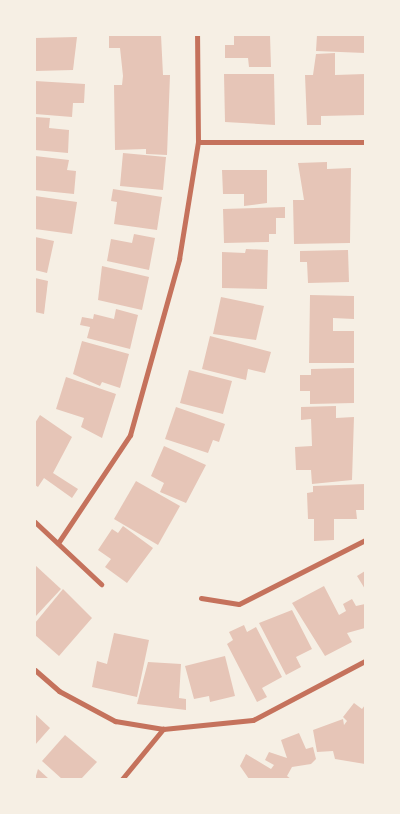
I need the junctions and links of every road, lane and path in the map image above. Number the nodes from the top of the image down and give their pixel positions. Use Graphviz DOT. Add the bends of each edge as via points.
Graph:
graph roads {
  1 [pos="197,35"];
  2 [pos="198,142"];
  3 [pos="365,142"];
  4 [pos="35,522"];
  5 [pos="365,540"];
  6 [pos="58,543"];
  7 [pos="101,584"];
  8 [pos="201,598"];
  9 [pos="365,661"];
  10 [pos="35,670"];
  11 [pos="163,729"];
  12 [pos="122,779"];
  1 -- 2 [label="street"];
  2 -- 3 [label="street"];
  2 -- 6 [label="street" via="179,259 130,434"];
  4 -- 6 [label="street"];
  5 -- 8 [label="street" via="239,604"];
  6 -- 7 [label="street"];
  9 -- 11 [label="street" via="253,720"];
  10 -- 11 [label="street" via="58,691 115,721"];
  11 -- 12 [label="street"];
}
